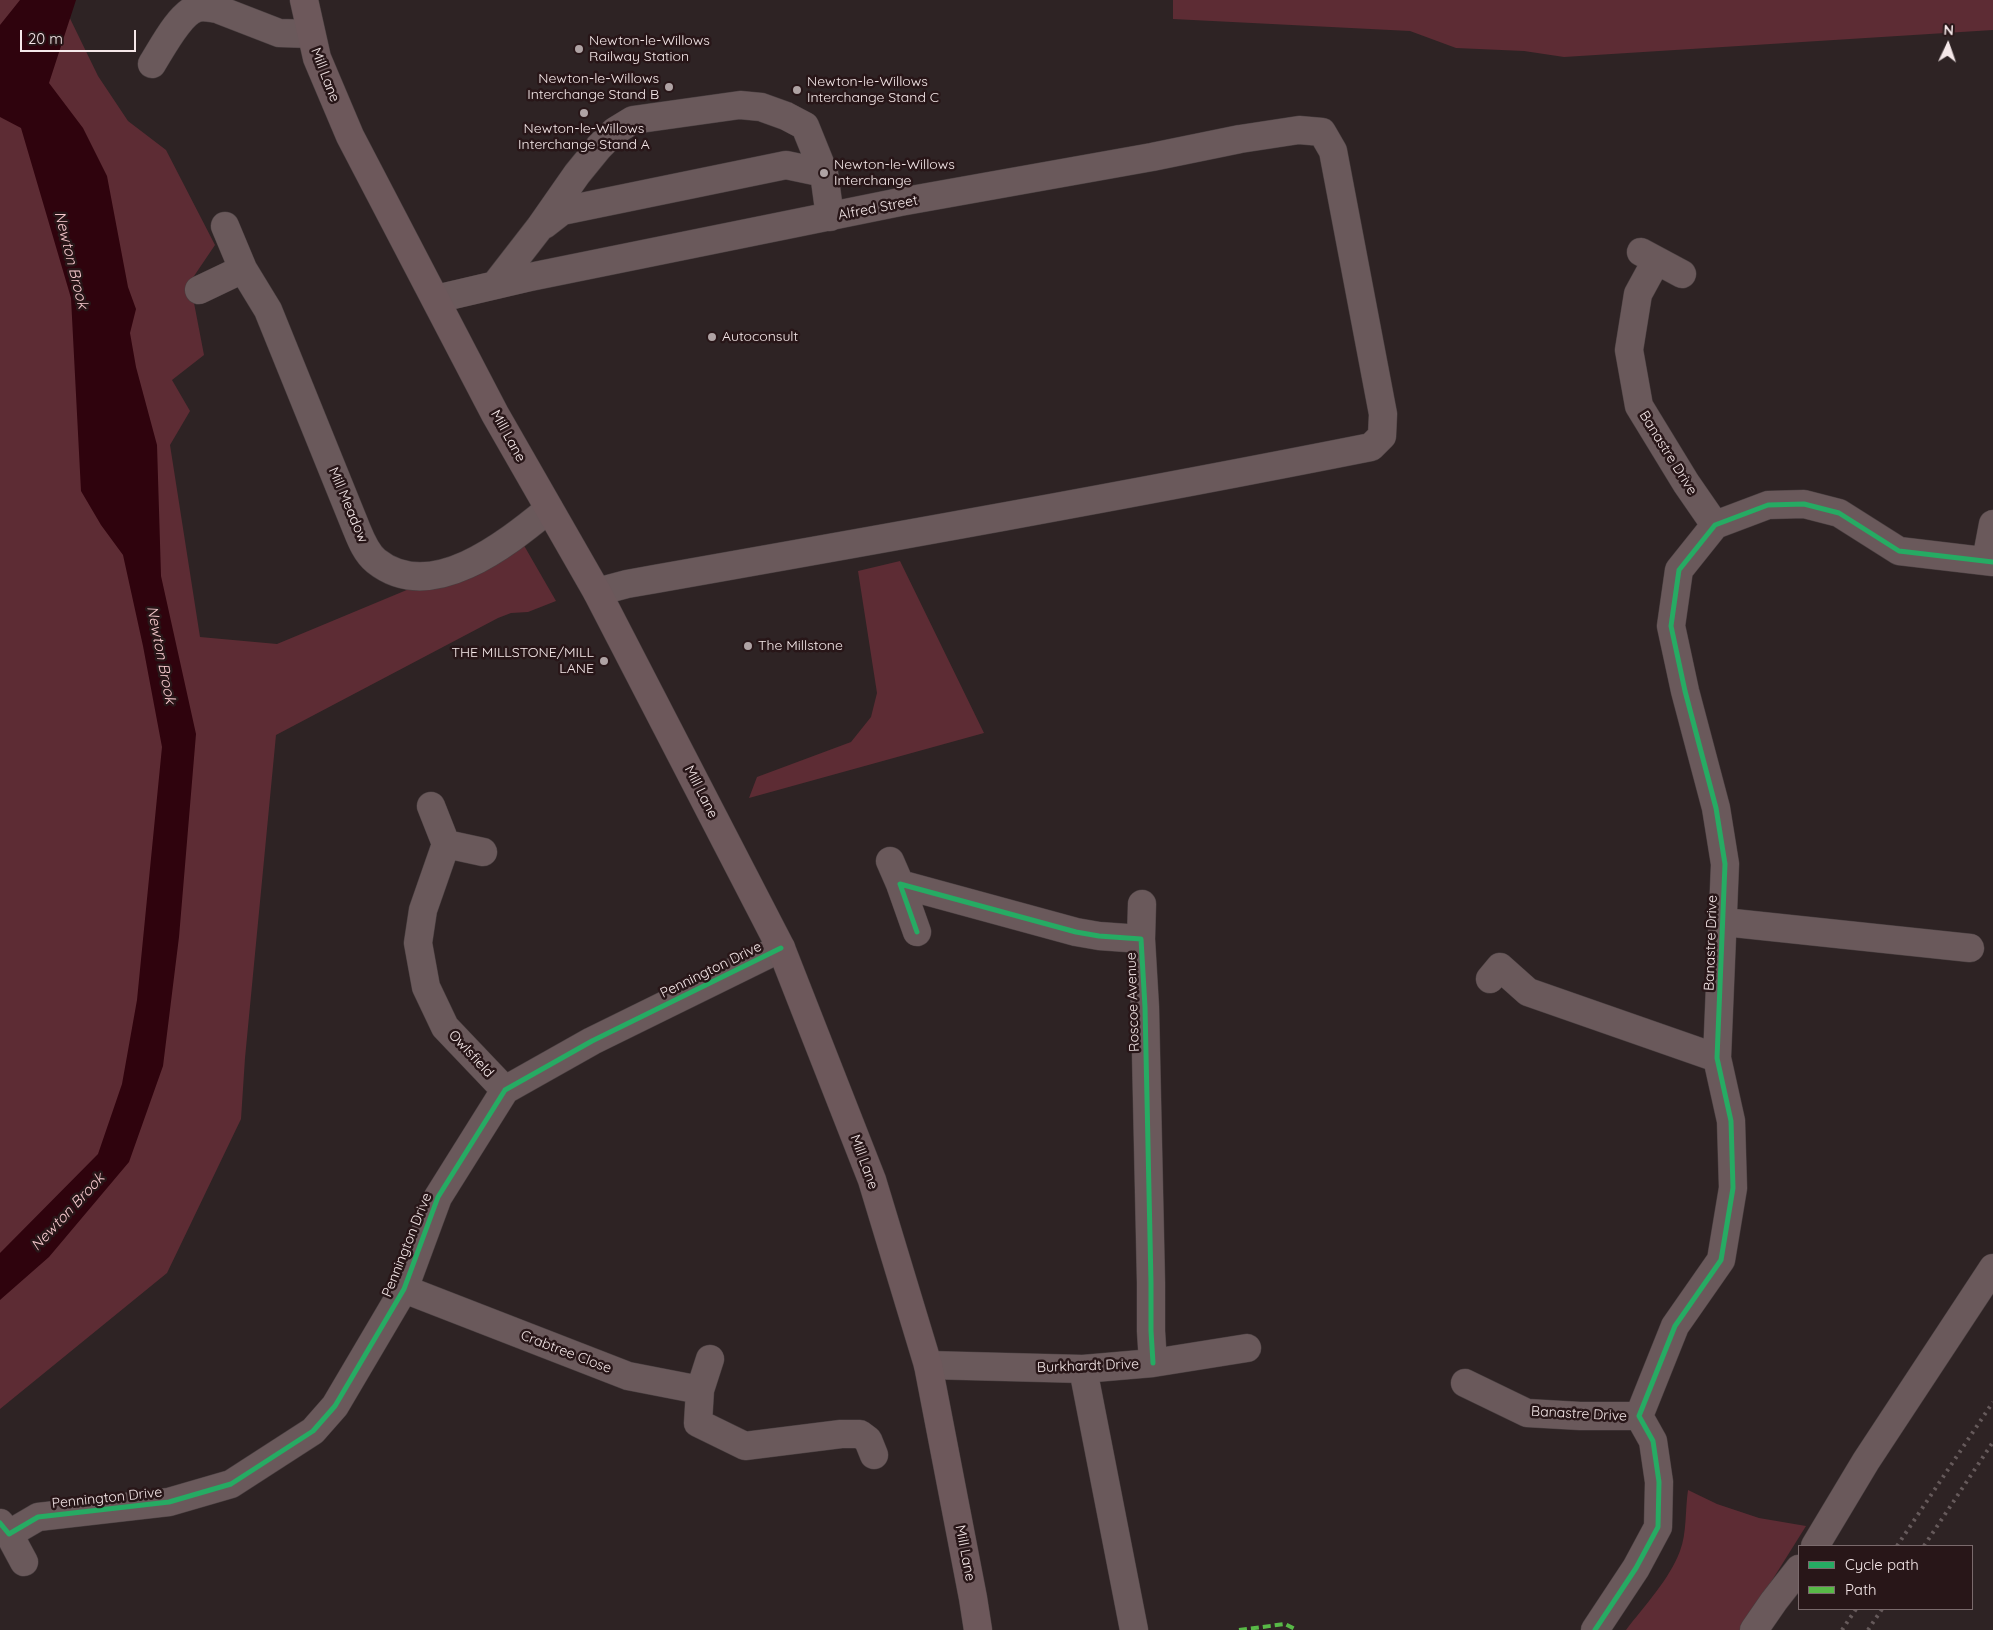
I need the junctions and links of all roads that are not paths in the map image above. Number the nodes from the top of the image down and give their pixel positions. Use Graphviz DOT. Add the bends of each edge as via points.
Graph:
graph roads {
  1 [pos="304,0"];
  2 [pos="212,5"];
  3 [pos="310,34"];
  4 [pos="152,64"];
  5 [pos="824,172"];
  6 [pos="830,217"];
  7 [pos="225,226"];
  8 [pos="540,228"];
  9 [pos="243,270"];
  10 [pos="1682,274"];
  11 [pos="495,285"];
  12 [pos="200,290"];
  13 [pos="436,299"];
  14 [pos="549,509"];
  15 [pos="1993,524"];
  16 [pos="1715,525"];
  17 [pos="1990,562"];
  18 [pos="597,592"];
  19 [pos="431,806"];
  20 [pos="446,844"];
  21 [pos="483,852"];
  22 [pos="1142,904"];
  23 [pos="1724,922"];
  24 [pos="917,932"];
  25 [pos="1141,939"];
  26 [pos="781,948"];
  27 [pos="1970,949"];
  28 [pos="1500,967"];
  29 [pos="1717,1058"];
  30 [pos="505,1090"];
  31 [pos="1993,1268"];
  32 [pos="404,1289"];
  33 [pos="1247,1348"];
  34 [pos="710,1359"];
  35 [pos="1153,1363"];
  36 [pos="928,1365"];
  37 [pos="1083,1369"];
  38 [pos="1463,1381"];
  39 [pos="700,1390"];
  40 [pos="1639,1416"];
  41 [pos="874,1455"];
  42 [pos="5,1529"];
  43 [pos="1816,1545"];
  44 [pos="24,1562"];
  45 [pos="1798,1570"];
  46 [pos="978,1630"];
  47 [pos="1134,1630"];
  48 [pos="1595,1630"];
  49 [pos="1754,1630"];
  1 -- 3 [label="main road, Mill Lane"];
  2 -- 3 [label="street" via="279,33"];
  2 -- 4 [label="street" via="196,8 183,17"];
  3 -- 13 [label="main road, Mill Lane" via="350,136"];
  5 -- 6 [label="street"];
  5 -- 8 [label="street" via="786,165 562,211"];
  5 -- 8 [label="street" via="805,126 760,107 740,105 633,120 615,130 600,146"];
  6 -- 11 [label="street, Alfred Street"];
  6 -- 18 [label="street, Alfred Street" via="1240,139 1299,130 1322,132 1333,151 1383,414 1382,436 1371,447 1192,483"];
  7 -- 9 [label="street, Mill Meadow"];
  8 -- 11 [label="street"];
  9 -- 12 [label="street"];
  9 -- 14 [label="street, Mill Meadow" via="268,310 355,525 366,549 376,561 409,576 447,573 489,553"];
  10 -- 16 [label="street, Banastre Drive" via="1648,257 1629,350 1639,406"];
  11 -- 13 [label="street, Alfred Street"];
  13 -- 14 [label="main road, Mill Lane" via="495,414"];
  14 -- 18 [label="main road, Mill Lane"];
  15 -- 17 [label="street, Banastre Drive"];
  16 -- 17 [label="street, Banastre Drive" via="1768,504 1804,504 1839,513 1898,551"];
  16 -- 23 [label="street, Banastre Drive" via="1679,570 1672,626 1685,691 1716,808 1725,864"];
  18 -- 26 [label="main road, Mill Lane"];
  19 -- 20 [label="street"];
  20 -- 21 [label="street"];
  20 -- 30 [label="street, Owlsfield" via="423,910 418,943 426,987 445,1027"];
  22 -- 25 [label="street, Roscoe Avenue"];
  23 -- 27 [label="street, Banastre Drive"];
  23 -- 29 [label="street, Banastre Drive"];
  24 -- 25 [label="street, Roscoe Avenue" via="895,872 1076,932"];
  25 -- 35 [label="street, Roscoe Avenue"];
  26 -- 30 [label="street, Pennington Drive" via="592,1041"];
  26 -- 36 [label="main road, Mill Lane" via="872,1180"];
  28 -- 29 [label="street" via="1528,992"];
  29 -- 40 [label="street, Banastre Drive" via="1731,1121 1733,1188 1721,1260 1675,1326"];
  30 -- 32 [label="street, Pennington Drive" via="438,1197"];
  31 -- 43 [label="street" via="1866,1461"];
  32 -- 39 [label="street, Crabtree Close" via="628,1376"];
  32 -- 42 [label="street, Pennington Drive" via="335,1406 313,1431 231,1484 169,1502 38,1517"];
  33 -- 35 [label="street, Burkhardt Drive"];
  34 -- 39 [label="street"];
  35 -- 37 [label="street, Burkhardt Drive"];
  36 -- 37 [label="street, Burkhardt Drive"];
  36 -- 46 [label="main road, Mill Lane"];
  37 -- 47 [label="street"];
  38 -- 40 [label="street, Banastre Drive" via="1527,1412"];
  39 -- 41 [label="street" via="698,1423 745,1446 860,1434 868,1440"];
  40 -- 48 [label="street, Banastre Drive" via="1653,1441 1659,1482 1658,1527 1636,1568"];
  42 -- 44 [label="street, Pennington Drive"];
  45 -- 49 [label="street"];
}
